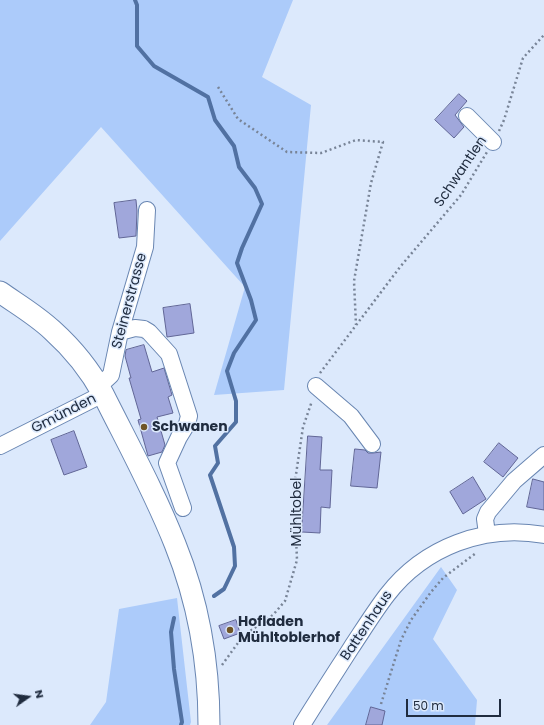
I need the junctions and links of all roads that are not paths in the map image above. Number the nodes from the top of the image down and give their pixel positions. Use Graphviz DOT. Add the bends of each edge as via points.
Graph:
graph roads {
  1 [pos="467,116"];
  2 [pos="493,142"];
  3 [pos="147,210"];
  4 [pos="0,292"];
  5 [pos="120,332"];
  6 [pos="316,386"];
  7 [pos="101,390"];
  8 [pos="372,444"];
  9 [pos="0,446"];
  10 [pos="544,455"];
  11 [pos="183,508"];
  12 [pos="544,535"];
  13 [pos="484,541"];
  14 [pos="209,725"];
  15 [pos="302,725"];
  1 -- 2 [label="street"];
  3 -- 5 [label="street, Steinerstrasse" via="145,247"];
  4 -- 7 [label="main road, Gmünden" via="51,329 69,346"];
  5 -- 7 [label="street, Steinerstrasse" via="111,374"];
  5 -- 11 [label="street" via="135,328 144,329 169,354 189,416 167,463"];
  6 -- 8 [label="street" via="351,416"];
  7 -- 9 [label="street, Gmünden"];
  7 -- 14 [label="main road" via="176,545 194,601 207,676"];
  10 -- 13 [label="street" via="514,481 488,512 485,519"];
  12 -- 13 [label="street, Battenhaus" via="522,532"];
  13 -- 15 [label="street, Battenhaus" via="461,541 432,555 399,581 369,620"];
}
